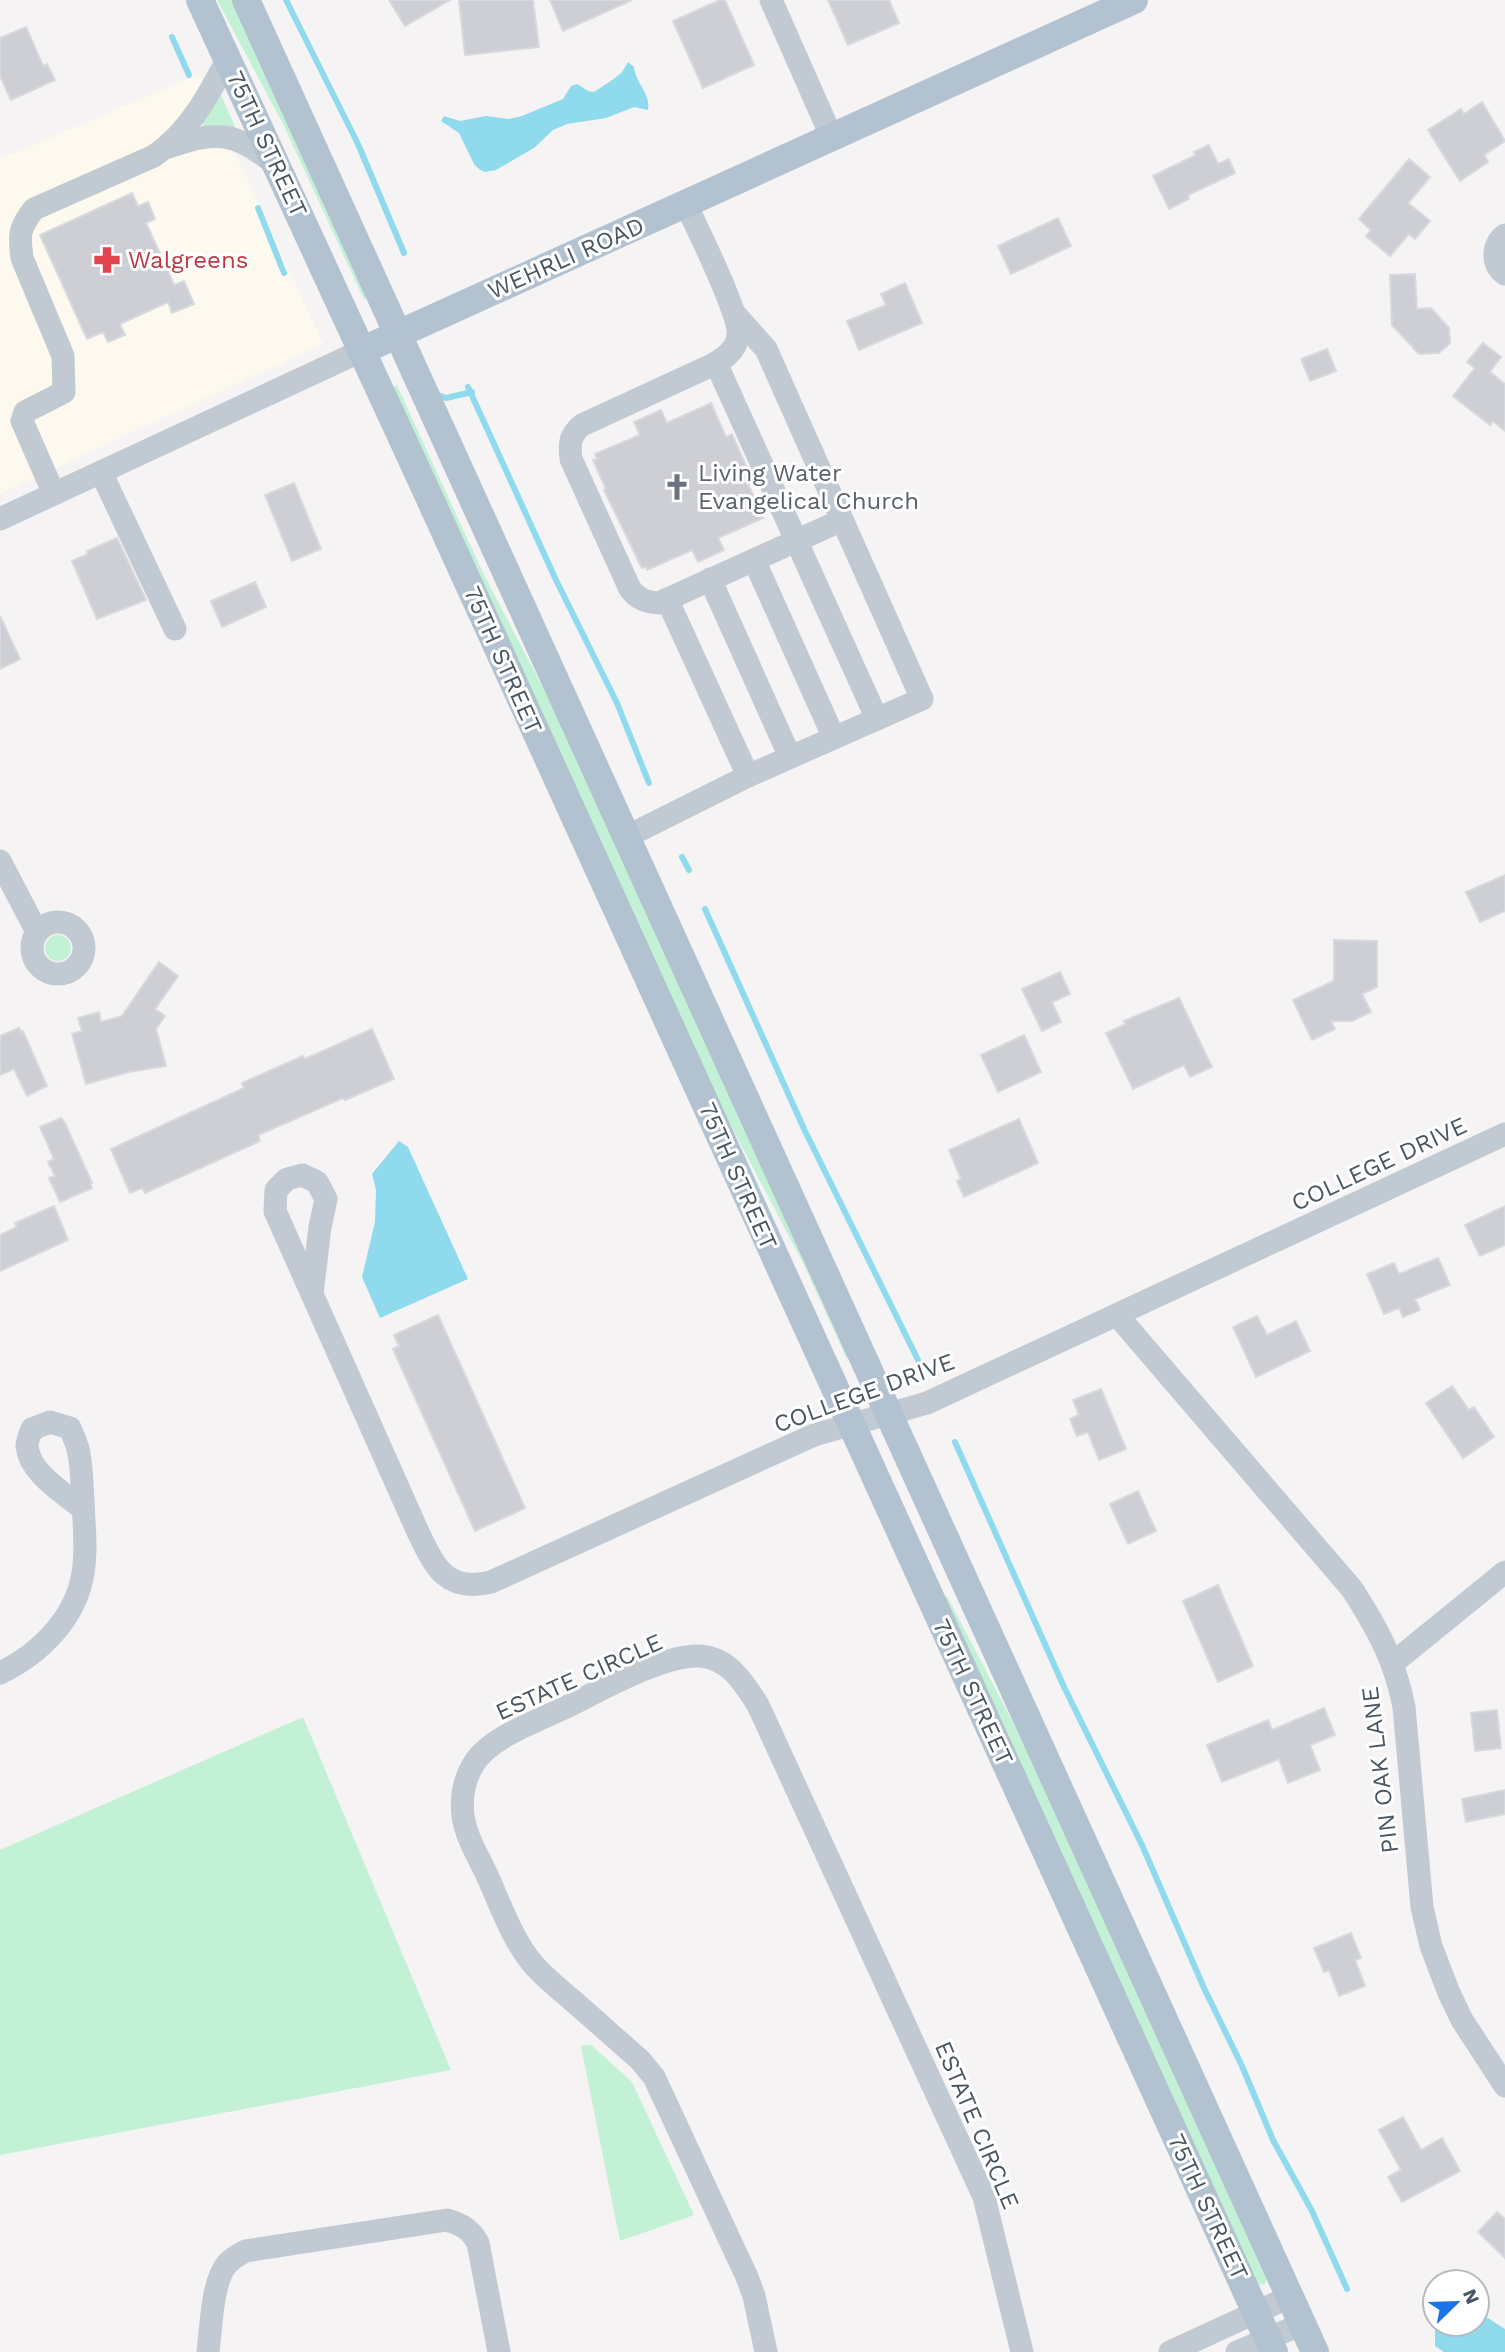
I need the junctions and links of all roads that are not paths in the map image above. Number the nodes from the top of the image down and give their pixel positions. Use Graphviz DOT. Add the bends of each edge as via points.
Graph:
graph roads {
  1 [pos="200,0"];
  2 [pos="246,0"];
  3 [pos="771,0"];
  4 [pos="1134,0"];
  5 [pos="227,60"];
  6 [pos="832,138"];
  7 [pos="166,148"];
  8 [pos="276,165"];
  9 [pos="685,204"];
  10 [pos="1505,235"];
  11 [pos="1505,274"];
  12 [pos="734,313"];
  13 [pos="399,334"];
  14 [pos="362,351"];
  15 [pos="716,363"];
  16 [pos="101,472"];
  17 [pos="54,494"];
  18 [pos="0,519"];
  19 [pos="842,520"];
  20 [pos="796,540"];
  21 [pos="754,560"];
  22 [pos="710,579"];
  23 [pos="667,599"];
  24 [pos="175,629"];
  25 [pos="877,719"];
  26 [pos="834,738"];
  27 [pos="790,757"];
  28 [pos="748,776"];
  29 [pos="628,836"];
  30 [pos="0,861"];
  31 [pos="37,932"];
  32 [pos="1505,1134"];
  33 [pos="312,1294"];
  34 [pos="1117,1315"];
  35 [pos="889,1414"];
  36 [pos="851,1424"];
  37 [pos="83,1508"];
  38 [pos="1505,1572"];
  39 [pos="1393,1664"];
  40 [pos="0,1673"];
  41 [pos="1505,2086"];
  42 [pos="1289,2297"];
  43 [pos="1256,2313"];
  44 [pos="1302,2324"];
  45 [pos="1271,2345"];
  46 [pos="208,2352"];
  47 [pos="499,2352"];
  48 [pos="766,2352"];
  49 [pos="1022,2352"];
  50 [pos="1170,2352"];
  51 [pos="1237,2352"];
  52 [pos="1315,2352"];
  1 -- 5 [label="main road, 75TH STREET"];
  2 -- 13 [label="main road, 75TH STREET"];
  3 -- 6 [label="street"];
  4 -- 6 [label="main road, WEHRLI ROAD"];
  5 -- 7 [label="street" via="202,108"];
  5 -- 8 [label="main road, 75TH STREET"];
  6 -- 9 [label="main road, WEHRLI ROAD"];
  7 -- 8 [label="street" via="217,135 254,147"];
  7 -- 17 [label="street" via="34,209 23,223 22,258 63,356 64,393 26,412 22,421"];
  8 -- 14 [label="main road, 75TH STREET"];
  9 -- 12 [label="street"];
  9 -- 13 [label="main road, WEHRLI ROAD"];
  10 -- 11 [label="street" via="1494,255"];
  12 -- 15 [label="street" via="738,335 734,347"];
  12 -- 19 [label="street" via="766,349"];
  13 -- 14 [label="main road, WEHRLI ROAD"];
  13 -- 29 [label="main road, 75TH STREET"];
  14 -- 16 [label="street, WEHRLI ROAD"];
  14 -- 36 [label="main road, 75TH STREET"];
  15 -- 20 [label="street"];
  15 -- 23 [label="street" via="582,425 569,445 571,459 630,589 646,602"];
  16 -- 17 [label="street, WEHRLI ROAD"];
  16 -- 24 [label="street"];
  17 -- 18 [label="street, WEHRLI ROAD"];
  19 -- 20 [label="street"];
  19 -- 25 [label="street" via="922,699"];
  20 -- 21 [label="street"];
  20 -- 25 [label="street"];
  21 -- 22 [label="street"];
  21 -- 26 [label="street"];
  22 -- 23 [label="street"];
  22 -- 27 [label="street"];
  23 -- 28 [label="street"];
  25 -- 26 [label="street"];
  26 -- 27 [label="street"];
  27 -- 28 [label="street"];
  28 -- 29 [label="street"];
  29 -- 35 [label="main road, 75TH STREET"];
  30 -- 31 [label="street"];
  32 -- 34 [label="street, COLLEGE DRIVE"];
  33 -- 36 [label="street, COLLEGE DRIVE" via="433,1564 463,1585 491,1582 814,1435"];
  34 -- 35 [label="street, COLLEGE DRIVE" via="927,1403"];
  34 -- 39 [label="street, PIN OAK LANE" via="1352,1589"];
  35 -- 36 [label="street, COLLEGE DRIVE"];
  35 -- 42 [label="main road, 75TH STREET"];
  36 -- 43 [label="main road, 75TH STREET"];
  37 -- 40 [label="street" via="86,1546 74,1601 47,1641"];
  38 -- 39 [label="street"];
  39 -- 41 [label="street, PIN OAK LANE" via="1404,1707 1422,1907 1431,1946 1462,2020"];
  42 -- 43 [label="street"];
  42 -- 44 [label="main road, 75TH STREET"];
  43 -- 45 [label="main road, 75TH STREET"];
  43 -- 50 [label="street"];
  44 -- 45 [label="street"];
  44 -- 52 [label="main road, 75TH STREET"];
  45 -- 51 [label="street"];
  46 -- 47 [label="street" via="221,2272 245,2251 447,2220 463,2225 478,2243"];
  48 -- 49 [label="street, ESTATE CIRCLE" via="747,2277 654,2077 533,1964 513,1933 468,1834 463,1812 462,1797 473,1764 512,1733 644,1671 699,1656 730,1668 758,1705 984,2197"];
}
